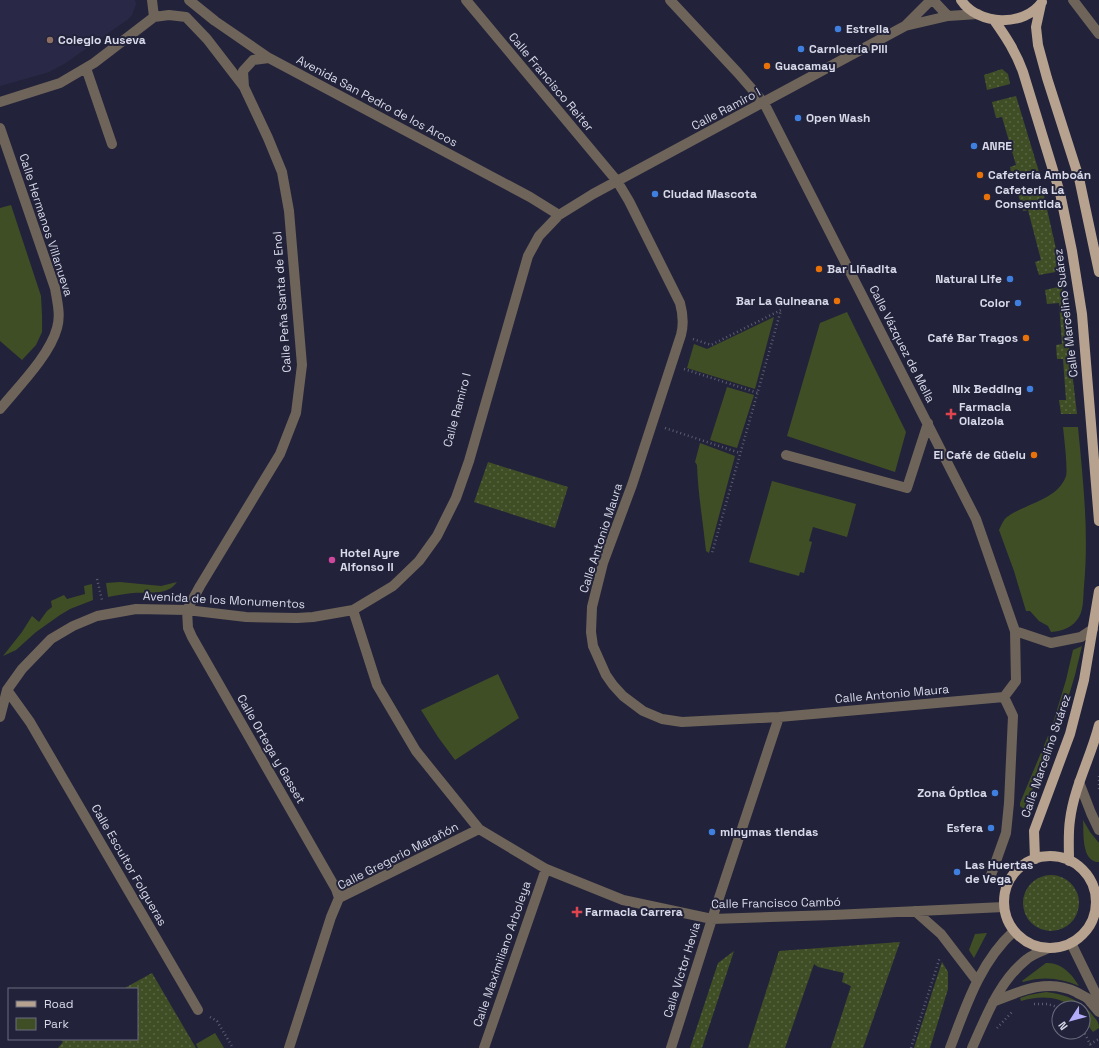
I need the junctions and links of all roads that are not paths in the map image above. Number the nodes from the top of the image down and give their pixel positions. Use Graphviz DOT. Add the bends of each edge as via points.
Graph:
graph roads {
  1 [pos="152,0"];
  2 [pos="189,0"];
  3 [pos="466,0"];
  4 [pos="670,0"];
  5 [pos="932,0"];
  6 [pos="961,0"];
  7 [pos="1073,0"];
  8 [pos="1042,2"];
  9 [pos="978,14"];
  10 [pos="948,16"];
  11 [pos="154,17"];
  12 [pos="994,20"];
  13 [pos="905,26"];
  14 [pos="1099,34"];
  15 [pos="269,58"];
  16 [pos="86,68"];
  17 [pos="244,87"];
  18 [pos="0,102"];
  19 [pos="764,103"];
  20 [pos="0,128"];
  21 [pos="112,144"];
  22 [pos="617,181"];
  23 [pos="559,215"];
  24 [pos="1099,272"];
  25 [pos="0,409"];
  26 [pos="928,424"];
  27 [pos="786,455"];
  28 [pos="1099,521"];
  29 [pos="1099,591"];
  30 [pos="187,610"];
  31 [pos="353,610"];
  32 [pos="1093,630"];
  33 [pos="1015,631"];
  34 [pos="3,689"];
  35 [pos="1004,697"];
  36 [pos="0,717"];
  37 [pos="778,717"];
  38 [pos="1099,725"];
  39 [pos="1079,782"];
  40 [pos="480,829"];
  41 [pos="1099,830"];
  42 [pos="1035,859"];
  43 [pos="1069,861"];
  44 [pos="546,869"];
  45 [pos="990,878"];
  46 [pos="1095,884"];
  47 [pos="339,898"];
  48 [pos="1004,907"];
  49 [pos="916,911"];
  50 [pos="712,919"];
  51 [pos="1014,931"];
  52 [pos="1071,943"];
  53 [pos="1049,948"];
  54 [pos="977,981"];
  55 [pos="1099,1000"];
  56 [pos="993,1002"];
  57 [pos="198,1010"];
  58 [pos="1099,1012"];
  59 [pos="289,1048"];
  60 [pos="484,1048"];
  61 [pos="671,1048"];
  62 [pos="950,1048"];
  63 [pos="972,1048"];
  1 -- 11 [label="street"];
  2 -- 15 [label="street, Avenida San Pedro de los Arcos"];
  3 -- 22 [label="street, Calle Francisco Reiter"];
  4 -- 19 [label="street, Calle Vázquez de Mella"];
  5 -- 10 [label="street"];
  5 -- 13 [label="street, Calle Ramiro I"];
  6 -- 9 [label="main road"];
  7 -- 14 [label="street"];
  8 -- 12 [label="main road" via="1027,15 1011,20"];
  8 -- 24 [label="main road" via="1036,27 1038,45 1079,178"];
  9 -- 10 [label="street, Calle Ramiro I"];
  9 -- 12 [label="main road"];
  10 -- 13 [label="street, Calle Ramiro I"];
  11 -- 16 [label="street"];
  11 -- 17 [label="street, Calle Peña Santa de Enol" via="169,14 186,17 207,39"];
  12 -- 28 [label="main road, Calle Marcelino Suárez" via="1018,57 1060,193 1071,244 1082,314"];
  13 -- 19 [label="street, Calle Ramiro I"];
  15 -- 17 [label="street" via="253,60 243,71"];
  15 -- 23 [label="street, Avenida San Pedro de los Arcos"];
  16 -- 18 [label="street" via="60,83"];
  16 -- 21 [label="street"];
  17 -- 30 [label="street, Calle Peña Santa de Enol" via="282,172 289,211 302,365 296,413 280,454"];
  19 -- 22 [label="street, Calle Ramiro I"];
  19 -- 26 [label="street, Calle Vázquez de Mella"];
  20 -- 25 [label="street, Calle Hermanos Villanueva" via="55,288 59,308 58,328 49,348"];
  22 -- 23 [label="street, Calle Ramiro I"];
  22 -- 37 [label="street, Calle Antonio Maura" via="680,303 683,321 681,335 632,485 603,563 591,618 593,646 606,675 623,696 643,711 662,719 682,722"];
  23 -- 31 [label="street, Calle Ramiro I" via="539,236 528,256 469,461 456,498 437,536 419,561 393,586"];
  26 -- 27 [label="street" via="907,488"];
  26 -- 33 [label="street, Calle Vázquez de Mella" via="976,518"];
  29 -- 32 [label="main road, Calle Marcelino Suárez"];
  30 -- 31 [label="street, Avenida de los Monumentos" via="297,618"];
  30 -- 34 [label="street, Avenida de los Monumentos" via="136,609 97,616 73,626 52,639"];
  30 -- 47 [label="street, Calle Ortega y Gasset" via="188,628 192,637"];
  31 -- 40 [label="street, Calle Francisco Cambó" via="377,686 416,751"];
  32 -- 33 [label="street" via="1081,637 1051,643"];
  32 -- 42 [label="main road, Calle Marcelino Suárez" via="1084,680 1070,734 1034,831"];
  33 -- 35 [label="street, Calle Vázquez de Mella" via="1016,681"];
  34 -- 36 [label="street, Avenida de los Monumentos"];
  34 -- 57 [label="street, Calle Escultor Folgueras" via="30,722"];
  35 -- 37 [label="street, Calle Antonio Maura"];
  35 -- 45 [label="street" via="1013,716 1009,803 1006,833"];
  37 -- 50 [label="street, Calle Víctor Hevia"];
  38 -- 39 [label="main road"];
  39 -- 41 [label="street"];
  39 -- 43 [label="main road" via="1069,821"];
  40 -- 44 [label="street, Calle Francisco Cambó"];
  40 -- 47 [label="street, Calle Gregorio Marañón"];
  42 -- 43 [label="main road" via="1058,857"];
  42 -- 48 [label="main road" via="1024,864 1008,883 1004,894"];
  43 -- 46 [label="main road"];
  44 -- 50 [label="street, Calle Francisco Cambó" via="623,900"];
  44 -- 60 [label="street, Calle Maximiliano Arboleya"];
  46 -- 52 [label="main road" via="1095,911 1090,924 1082,935"];
  47 -- 59 [label="street, Calle Gregorio Marañón"];
  48 -- 49 [label="street, Calle Francisco Cambó"];
  48 -- 51 [label="main road"];
  49 -- 50 [label="street, Calle Francisco Cambó"];
  49 -- 54 [label="street" via="941,934"];
  50 -- 61 [label="street, Calle Víctor Hevia"];
  51 -- 53 [label="main road" via="1036,946"];
  51 -- 54 [label="street" via="998,948"];
  52 -- 53 [label="main road"];
  52 -- 55 [label="street"];
  53 -- 56 [label="street" via="1028,958 1016,969"];
  54 -- 62 [label="street"];
  56 -- 58 [label="street" via="1028,988 1055,986 1086,997"];
  56 -- 63 [label="street"];
}
